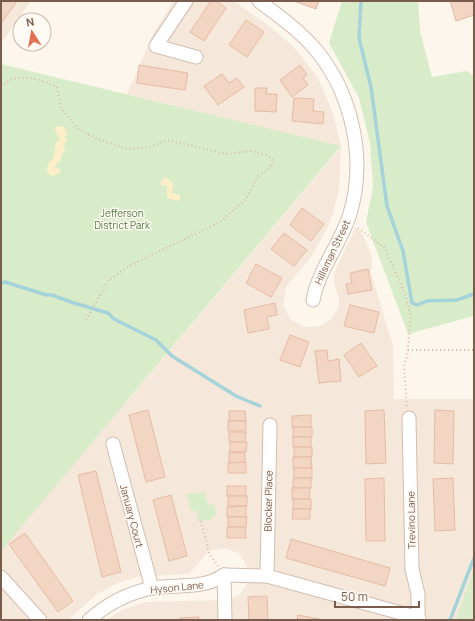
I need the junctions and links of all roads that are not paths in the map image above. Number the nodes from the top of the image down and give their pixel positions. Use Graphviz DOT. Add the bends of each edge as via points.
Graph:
graph roads {
  1 [pos="186,1"];
  2 [pos="259,1"];
  3 [pos="196,57"];
  4 [pos="313,300"];
  5 [pos="409,418"];
  6 [pos="270,425"];
  7 [pos="112,444"];
  8 [pos="224,575"];
  9 [pos="267,576"];
  10 [pos="1,577"];
  11 [pos="152,588"];
  12 [pos="418,619"];
  13 [pos="40,620"];
  14 [pos="89,620"];
  15 [pos="225,620"];
  1 -- 3 [label="street" via="156,46"];
  2 -- 4 [label="street, Hillsman Street" via="299,32 316,51 340,88 348,110 356,149 356,171 350,214 334,252 321,272"];
  5 -- 12 [label="street, Trevino Lane" via="412,569 418,594"];
  6 -- 9 [label="street, Blocker Place"];
  7 -- 11 [label="street, January Court"];
  8 -- 9 [label="street"];
  8 -- 11 [label="street, Hyson Lane" via="207,585"];
  8 -- 15 [label="street"];
  9 -- 12 [label="street"];
  10 -- 13 [label="street"];
  11 -- 14 [label="street, Hyson Lane" via="115,601"];
}
